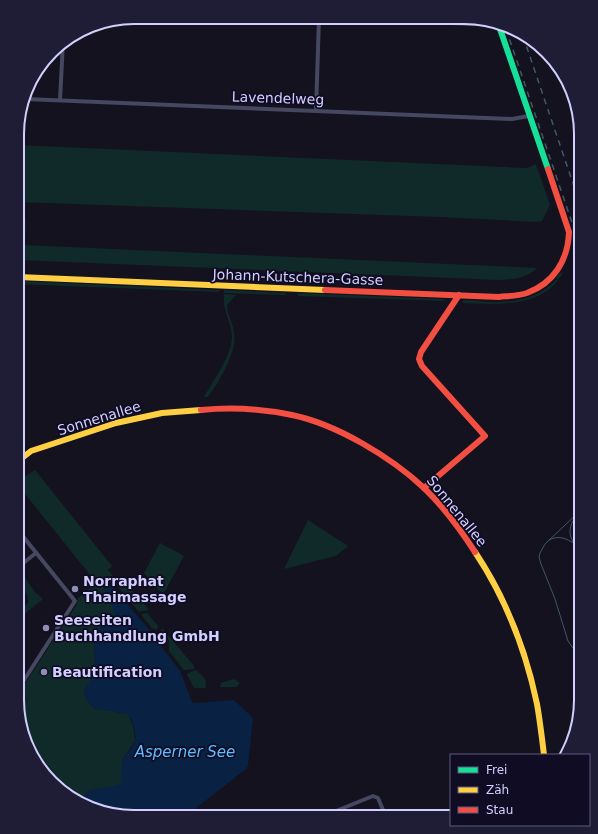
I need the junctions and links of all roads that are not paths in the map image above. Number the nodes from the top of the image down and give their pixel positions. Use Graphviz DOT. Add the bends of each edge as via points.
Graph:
graph roads {
  1 [pos="319,24"];
  2 [pos="500,30"];
  3 [pos="63,50"];
  4 [pos="30,98"];
  5 [pos="60,100"];
  6 [pos="316,111"];
  7 [pos="529,116"];
  8 [pos="24,277"];
  9 [pos="459,295"];
  10 [pos="24,456"];
  11 [pos="424,488"];
  12 [pos="24,538"];
  13 [pos="36,553"];
  14 [pos="24,562"];
  15 [pos="24,680"];
  16 [pos="544,754"];
  17 [pos="338,810"];
  18 [pos="383,810"];
  1 -- 6 [label="street"];
  2 -- 7 [label="street"];
  3 -- 5 [label="street"];
  4 -- 5 [label="street, Lavendelweg"];
  5 -- 6 [label="street, Lavendelweg"];
  6 -- 7 [label="street, Lavendelweg" via="512,119"];
  7 -- 9 [label="street, Johann-Kutschera-Gasse" via="570,232 570,242 564,261 555,274 541,286 527,293 513,296"];
  8 -- 9 [label="street, Johann-Kutschera-Gasse"];
  9 -- 11 [label="street" via="421,352 419,359 422,366 485,436"];
  10 -- 11 [label="street, Sonnenallee" via="31,451 102,427 143,417 196,410 258,410 293,415 327,426 384,456"];
  11 -- 16 [label="street, Sonnenallee" via="472,547 505,605 528,669 537,704"];
  12 -- 13 [label="street"];
  13 -- 14 [label="street"];
  13 -- 15 [label="street" via="76,601"];
  17 -- 18 [label="street" via="371,796 378,798"];
}
